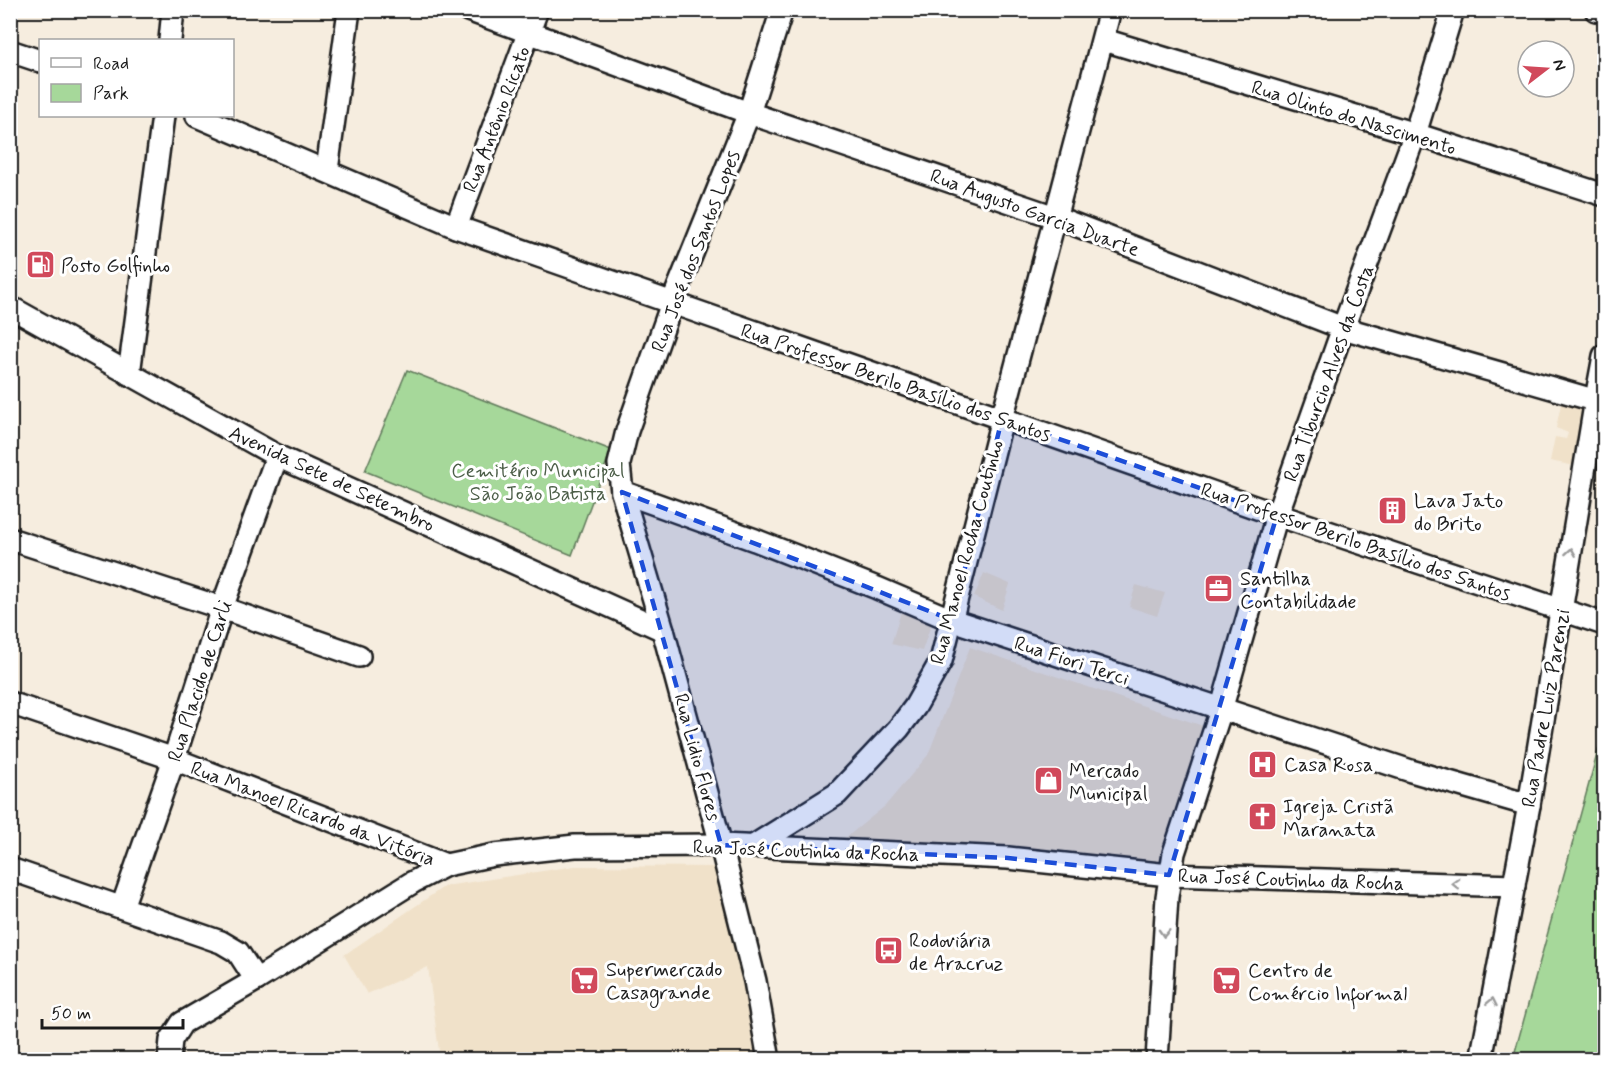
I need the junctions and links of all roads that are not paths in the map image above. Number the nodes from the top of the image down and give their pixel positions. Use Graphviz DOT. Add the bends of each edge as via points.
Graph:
graph roads {
  1 [pos="173,10"];
  2 [pos="349,10"];
  3 [pos="468,10"];
  4 [pos="537,10"];
  5 [pos="782,10"];
  6 [pos="1110,10"];
  7 [pos="1453,10"];
  8 [pos="1596,10"];
  9 [pos="1605,12"];
  10 [pos="528,34"];
  11 [pos="170,39"];
  12 [pos="1104,40"];
  13 [pos="10,51"];
  14 [pos="39,61"];
  15 [pos="749,113"];
  16 [pos="163,117"];
  17 [pos="199,117"];
  18 [pos="1415,134"];
  19 [pos="327,170"];
  20 [pos="1605,195"];
  21 [pos="1055,217"];
  22 [pos="456,227"];
  23 [pos="672,303"];
  24 [pos="10,307"];
  25 [pos="1343,328"];
  26 [pos="1605,356"];
  27 [pos="129,374"];
  28 [pos="1600,401"];
  29 [pos="1002,419"];
  30 [pos="277,456"];
  31 [pos="622,492"];
  32 [pos="1277,515"];
  33 [pos="10,539"];
  34 [pos="222,608"];
  35 [pos="1562,610"];
  36 [pos="952,620"];
  37 [pos="1605,624"];
  38 [pos="663,630"];
  39 [pos="359,656"];
  40 [pos="10,703"];
  41 [pos="1221,710"];
  42 [pos="174,759"];
  43 [pos="1529,805"];
  44 [pos="721,845"];
  45 [pos="752,847"];
  46 [pos="446,865"];
  47 [pos="10,869"];
  48 [pos="1169,875"];
  49 [pos="1514,886"];
  50 [pos="122,907"];
  51 [pos="256,980"];
  52 [pos="169,1059"];
  53 [pos="769,1059"];
  54 [pos="1157,1059"];
  55 [pos="1481,1059"];
  1 -- 11 [label="street"];
  2 -- 19 [label="street"];
  3 -- 10 [label="street, Rua Augusto Garcia Duarte"];
  4 -- 10 [label="street, Rua Antônio Ricato"];
  5 -- 15 [label="street, Rua José dos Santos Lopes"];
  6 -- 12 [label="street, Rua Manoel Rocha Coutinho"];
  7 -- 18 [label="street, Rua Tiburcio Alves da Costa"];
  8 -- 9 [label="street"];
  10 -- 15 [label="street, Rua Augusto Garcia Duarte"];
  10 -- 22 [label="street, Rua Antônio Ricato"];
  12 -- 18 [label="street, Rua Olinto do Nascimento"];
  12 -- 21 [label="street, Rua Manoel Rocha Coutinho"];
  13 -- 14 [label="street"];
  15 -- 21 [label="street, Rua Augusto Garcia Duarte"];
  15 -- 23 [label="street, Rua José dos Santos Lopes"];
  16 -- 27 [label="street"];
  17 -- 19 [label="street, Rua Professor Berilo Basílio dos Santos"];
  18 -- 20 [label="street, Rua Olinto do Nascimento"];
  18 -- 25 [label="street, Rua Tiburcio Alves da Costa"];
  19 -- 22 [label="street, Rua Professor Berilo Basílio dos Santos"];
  21 -- 25 [label="street, Rua Augusto Garcia Duarte"];
  21 -- 29 [label="street, Rua Manoel Rocha Coutinho"];
  22 -- 23 [label="street, Rua Professor Berilo Basílio dos Santos"];
  23 -- 29 [label="street, Rua Professor Berilo Basílio dos Santos"];
  23 -- 31 [label="street, Rua José dos Santos Lopes" via="618,464"];
  24 -- 27 [label="street, Avenida Sete de Setembro"];
  25 -- 28 [label="street, Rua Augusto Garcia Duarte"];
  25 -- 32 [label="street, Rua Tiburcio Alves da Costa"];
  26 -- 28 [label="street, Rua Padre Luiz Parenzi"];
  27 -- 30 [label="street, Avenida Sete de Setembro"];
  35 -- 28 [label="street, Rua Padre Luiz Parenzi, one-way"];
  29 -- 32 [label="street, Rua Professor Berilo Basílio dos Santos"];
  29 -- 36 [label="street, Rua Manoel Rocha Coutinho"];
  30 -- 34 [label="street, Rua Placido de Carli"];
  30 -- 38 [label="street, Avenida Sete de Setembro"];
  31 -- 36 [label="street, Rua Fiori Terci" via="755,540"];
  31 -- 38 [label="street, Rua Lidio Flores"];
  32 -- 35 [label="street, Rua Professor Berilo Basílio dos Santos"];
  32 -- 41 [label="street, Rua Tiburcio Alves da Costa"];
  33 -- 34 [label="street"];
  34 -- 39 [label="street"];
  34 -- 42 [label="street, Rua Placido de Carli"];
  35 -- 37 [label="street, Rua Professor Berilo Basílio dos Santos"];
  35 -- 43 [label="street, Rua Padre Luiz Parenzi"];
  36 -- 41 [label="street, Rua Fiori Terci"];
  36 -- 45 [label="street, Rua Manoel Rocha Coutinho" via="941,661 915,706 891,737 837,794"];
  38 -- 44 [label="street, Rua Lidio Flores"];
  40 -- 42 [label="street, Rua Manoel Ricardo da Vitória"];
  41 -- 43 [label="street, Rua Fiori Terci"];
  41 -- 48 [label="street, Rua Tiburcio Alves da Costa"];
  42 -- 46 [label="street, Rua Manoel Ricardo da Vitória"];
  42 -- 50 [label="street, Rua Placido de Carli"];
  43 -- 49 [label="street, Rua Padre Luiz Parenzi"];
  44 -- 45 [label="street, Rua José Coutinho da Rocha"];
  44 -- 46 [label="street, Rua José Coutinho da Rocha" via="575,846"];
  44 -- 53 [label="street, Rua Lidio Flores" via="755,981"];
  45 -- 48 [label="street, Rua José Coutinho da Rocha" via="1008,858"];
  46 -- 51 [label="street, Rua José Coutinho da Rocha"];
  47 -- 50 [label="street"];
  49 -- 48 [label="street, Rua José Coutinho da Rocha, one-way"];
  48 -- 54 [label="street, Rua Tiburcio Alves da Costa, one-way"];
  55 -- 49 [label="street, Rua Padre Luiz Parenzi, one-way"];
  50 -- 51 [label="street" via="221,942 238,952"];
  51 -- 52 [label="street, Rua José Coutinho da Rocha" via="182,1023 171,1040"];
}
